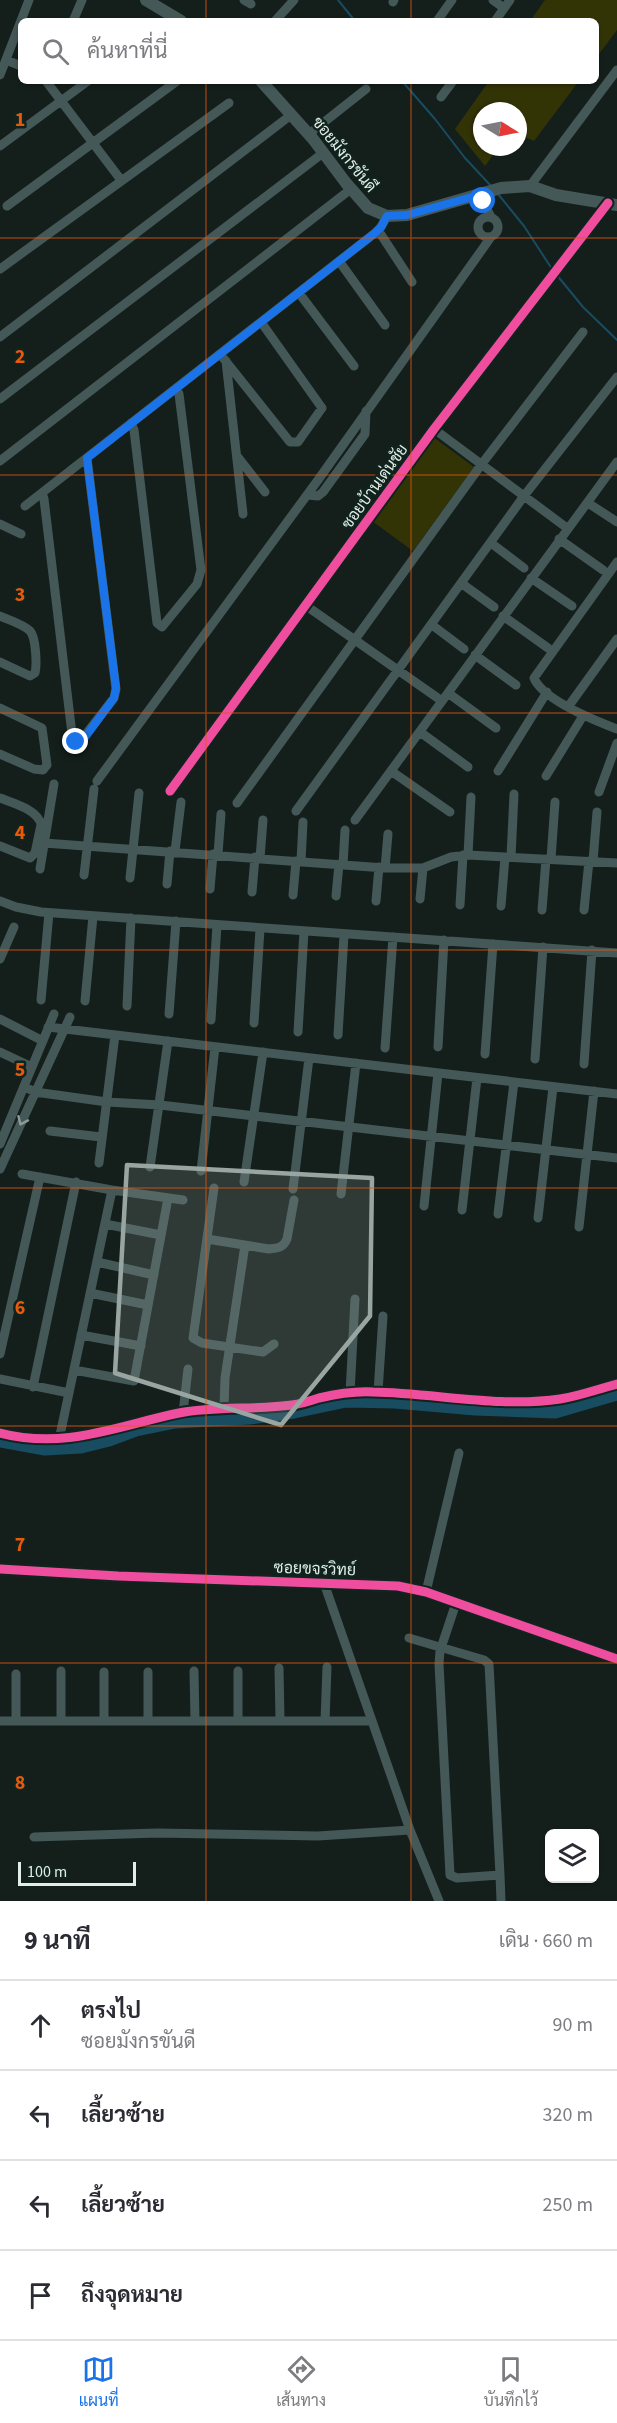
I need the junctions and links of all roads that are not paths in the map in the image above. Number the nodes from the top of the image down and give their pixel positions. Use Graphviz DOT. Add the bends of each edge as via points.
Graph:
graph roads {
  1 [pos="29,0"];
  2 [pos="82,0"];
  3 [pos="146,0"];
  4 [pos="294,0"];
  5 [pos="452,0"];
  6 [pos="493,0"];
  7 [pos="507,4"];
  8 [pos="22,18"];
  9 [pos="74,18"];
  10 [pos="171,18"];
  11 [pos="277,18"];
  12 [pos="439,18"];
  13 [pos="497,18"];
  14 [pos="18,29"];
  15 [pos="6,60"];
  16 [pos="18,65"];
  17 [pos="617,70"];
  18 [pos="0,75"];
  19 [pos="49,84"];
  20 [pos="84,84"];
  21 [pos="173,84"];
  22 [pos="264,84"];
  23 [pos="451,84"];
  24 [pos="366,88"];
  25 [pos="441,97"];
  26 [pos="62,100"];
  27 [pos="229,103"];
  28 [pos="291,115"];
  29 [pos="309,134"];
  30 [pos="92,143"];
  31 [pos="0,146"];
  32 [pos="323,153"];
  33 [pos="121,180"];
  34 [pos="530,186"];
  35 [pos="351,189"];
  36 [pos="490,191"];
  37 [pos="614,204"];
  38 [pos="7,206"];
  39 [pos="387,216"];
  40 [pos="491,217"];
  41 [pos="378,230"];
  42 [pos="491,237"];
  43 [pos="339,261"];
  44 [pos="0,269"];
  45 [pos="412,282"];
  46 [pos="299,293"];
  47 [pos="261,322"];
  48 [pos="385,325"];
  49 [pos="583,332"];
  50 [pos="0,337"];
  51 [pos="224,357"];
  52 [pos="354,366"];
  53 [pos="617,377"];
  54 [pos="176,388"];
  55 [pos="0,399"];
  56 [pos="131,423"];
  57 [pos="434,429"];
  58 [pos="237,455"];
  59 [pos="87,458"];
  60 [pos="0,460"];
  61 [pos="616,463"];
  62 [pos="481,465"];
  63 [pos="266,492"];
  64 [pos="42,493"];
  65 [pos="524,496"];
  66 [pos="588,502"];
  67 [pos="25,506"];
  68 [pos="243,514"];
  69 [pos="617,522"];
  70 [pos="0,524"];
  71 [pos="567,528"];
  72 [pos="21,534"];
  73 [pos="559,539"];
  74 [pos="491,543"];
  75 [pos="617,562"];
  76 [pos="524,568"];
  77 [pos="603,570"];
  78 [pos="531,578"];
  79 [pos="461,583"];
  80 [pos="305,605"];
  81 [pos="572,606"];
  82 [pos="494,607"];
  83 [pos="0,616"];
  84 [pos="503,616"];
  85 [pos="432,625"];
  86 [pos="355,639"];
  87 [pos="617,639"];
  88 [pos="548,648"];
  89 [pos="464,649"];
  90 [pos="475,655"];
  91 [pos="0,662"];
  92 [pos="399,670"];
  93 [pos="516,685"];
  94 [pos="547,693"];
  95 [pos="445,697"];
  96 [pos="568,707"];
  97 [pos="0,708"];
  98 [pos="583,716"];
  99 [pos="496,728"];
  100 [pos="617,729"];
  101 [pos="420,732"];
  102 [pos="617,743"];
  103 [pos="0,754"];
  104 [pos="468,767"];
  105 [pos="391,771"];
  106 [pos="498,771"];
  107 [pos="546,777"];
  108 [pos="54,784"];
  109 [pos="170,791"];
  110 [pos="599,792"];
  111 [pos="139,793"];
  112 [pos="514,794"];
  113 [pos="471,797"];
  114 [pos="0,798"];
  115 [pos="181,802"];
  116 [pos="555,802"];
  117 [pos="237,803"];
  118 [pos="296,811"];
  119 [pos="450,812"];
  120 [pos="597,812"];
  121 [pos="221,814"];
  122 [pos="262,820"];
  123 [pos="356,820"];
  124 [pos="303,822"];
  125 [pos="345,830"];
  126 [pos="388,834"];
  127 [pos="44,843"];
  128 [pos="0,846"];
  129 [pos="87,846"];
  130 [pos="133,849"];
  131 [pos="173,851"];
  132 [pos="215,854"];
  133 [pos="465,855"];
  134 [pos="508,857"];
  135 [pos="258,858"];
  136 [pos="549,859"];
  137 [pos="298,861"];
  138 [pos="591,861"];
  139 [pos="617,863"];
  140 [pos="341,864"];
  141 [pos="382,868"];
  142 [pos="423,868"];
  143 [pos="40,869"];
  144 [pos="84,874"];
  145 [pos="130,878"];
  146 [pos="167,884"];
  147 [pos="210,889"];
  148 [pos="252,892"];
  149 [pos="293,895"];
  150 [pos="336,896"];
  151 [pos="420,898"];
  152 [pos="0,901"];
  153 [pos="376,901"];
  154 [pos="460,905"];
  155 [pos="501,906"];
  156 [pos="542,910"];
  157 [pos="584,910"];
  158 [pos="49,912"];
  159 [pos="93,916"];
  160 [pos="131,918"];
  161 [pos="176,921"];
  162 [pos="217,925"];
  163 [pos="14,927"];
  164 [pos="260,929"];
  165 [pos="304,931"];
  166 [pos="344,935"];
  167 [pos="393,937"];
  168 [pos="444,940"];
  169 [pos="493,944"];
  170 [pos="543,947"];
  171 [pos="592,951"];
  172 [pos="617,953"];
  173 [pos="0,960"];
  174 [pos="41,1000"];
  175 [pos="85,1000"];
  176 [pos="127,1006"];
  177 [pos="54,1014"];
  178 [pos="169,1014"];
  179 [pos="70,1017"];
  180 [pos="0,1019"];
  181 [pos="211,1020"];
  182 [pos="254,1023"];
  183 [pos="48,1027"];
  184 [pos="63,1029"];
  185 [pos="298,1032"];
  186 [pos="115,1035"];
  187 [pos="338,1035"];
  188 [pos="43,1041"];
  189 [pos="168,1041"];
  190 [pos="215,1047"];
  191 [pos="438,1047"];
  192 [pos="385,1048"];
  193 [pos="0,1052"];
  194 [pos="263,1052"];
  195 [pos="485,1054"];
  196 [pos="309,1058"];
  197 [pos="535,1059"];
  198 [pos="356,1063"];
  199 [pos="584,1064"];
  200 [pos="32,1067"];
  201 [pos="438,1073"];
  202 [pos="477,1078"];
  203 [pos="514,1082"];
  204 [pos="553,1086"];
  205 [pos="25,1087"];
  206 [pos="594,1091"];
  207 [pos="35,1092"];
  208 [pos="617,1094"];
  209 [pos="107,1102"];
  210 [pos="160,1105"];
  211 [pos="208,1111"];
  212 [pos="254,1118"];
  213 [pos="301,1123"];
  214 [pos="349,1128"];
  215 [pos="50,1131"];
  216 [pos="101,1137"];
  217 [pos="432,1138"];
  218 [pos="470,1142"];
  219 [pos="0,1144"];
  220 [pos="507,1146"];
  221 [pos="545,1150"];
  222 [pos="587,1155"];
  223 [pos="617,1158"];
  224 [pos="99,1163"];
  225 [pos="150,1167"];
  226 [pos="0,1169"];
  227 [pos="201,1171"];
  228 [pos="22,1174"];
  229 [pos="39,1177"];
  230 [pos="76,1182"];
  231 [pos="244,1182"];
  232 [pos="214,1188"];
  233 [pos="293,1189"];
  234 [pos="112,1190"];
  235 [pos="340,1194"];
  236 [pos="168,1198"];
  237 [pos="183,1200"];
  238 [pos="294,1200"];
  239 [pos="424,1206"];
  240 [pos="462,1210"];
  241 [pos="498,1214"];
  242 [pos="538,1218"];
  243 [pos="105,1224"];
  244 [pos="579,1227"];
  245 [pos="161,1235"];
  246 [pos="207,1239"];
  247 [pos="245,1245"];
  248 [pos="97,1262"];
  249 [pos="154,1275"];
  250 [pos="90,1293"];
  251 [pos="355,1299"];
  252 [pos="148,1305"];
  253 [pos="383,1317"];
  254 [pos="81,1335"];
  255 [pos="273,1344"];
  256 [pos="141,1346"];
  257 [pos="230,1348"];
  258 [pos="0,1354"];
  259 [pos="188,1369"];
  260 [pos="74,1370"];
  261 [pos="0,1379"];
  262 [pos="617,1383"];
  263 [pos="33,1387"];
  264 [pos="378,1392"];
  265 [pos="69,1393"];
  266 [pos="350,1393"];
  267 [pos="224,1408"];
  268 [pos="183,1413"];
  269 [pos="0,1433"];
  270 [pos="59,1440"];
  271 [pos="459,1453"];
  272 [pos="0,1569"];
  273 [pos="324,1583"];
  274 [pos="426,1592"];
  275 [pos="456,1603"];
  276 [pos="409,1638"];
  277 [pos="441,1647"];
  278 [pos="617,1659"];
  279 [pos="279,1668"];
  280 [pos="327,1668"];
  281 [pos="61,1671"];
  282 [pos="148,1671"];
  283 [pos="194,1671"];
  284 [pos="238,1671"];
  285 [pos="104,1672"];
  286 [pos="16,1674"];
  287 [pos="0,1721"];
  288 [pos="16,1721"];
  289 [pos="61,1721"];
  290 [pos="104,1721"];
  291 [pos="148,1721"];
  292 [pos="195,1721"];
  293 [pos="238,1721"];
  294 [pos="280,1721"];
  295 [pos="325,1721"];
  296 [pos="372,1721"];
  297 [pos="410,1830"];
  298 [pos="34,1837"];
  299 [pos="500,1875"];
  300 [pos="439,1901"];
  301 [pos="501,1901"];
  1 -- 8 [label="street"];
  2 -- 9 [label="street"];
  3 -- 10 [label="street"];
  4 -- 11 [label="street"];
  5 -- 12 [label="street"];
  6 -- 7 [label="street"];
  7 -- 13 [label="street"];
  14 -- 15 [label="street"];
  15 -- 16 [label="street"];
  15 -- 18 [label="street"];
  17 -- 34 [label="street"];
  19 -- 26 [label="street"];
  20 -- 26 [label="street"];
  21 -- 30 [label="street"];
  22 -- 28 [label="street, ซอยมังกรขันดี"];
  23 -- 25 [label="street"];
  24 -- 29 [label="street"];
  26 -- 30 [label="street"];
  26 -- 31 [label="street"];
  27 -- 33 [label="street"];
  28 -- 29 [label="street, ซอยมังกรขันดี"];
  28 -- 50 [label="street"];
  29 -- 32 [label="street, ซอยมังกรขันดี"];
  30 -- 33 [label="street"];
  30 -- 38 [label="street"];
  32 -- 35 [label="street, ซอยมังกรขันดี"];
  32 -- 55 [label="street"];
  33 -- 44 [label="street"];
  34 -- 36 [label="street"];
  34 -- 37 [label="street" via="556,195"];
  35 -- 39 [label="street, ซอยมังกรขันดี" via="368,208"];
  35 -- 60 [label="street"];
  36 -- 39 [label="street" via="407,215"];
  36 -- 40 [label="street"];
  37 -- 57 [label="street, ซอยบ้านเด่นชัย" via="561,265"];
  39 -- 41 [label="street"];
  40 -- 42 [label="street" via="498,227"];
  40 -- 42 [label="street" via="481,219 478,229"];
  41 -- 43 [label="street"];
  41 -- 45 [label="street"];
  42 -- 129 [label="street" via="366,411 366,428 360,440 323,492 318,496 306,495 96,785"];
  43 -- 46 [label="street"];
  43 -- 48 [label="street"];
  46 -- 47 [label="street"];
  46 -- 52 [label="street"];
  47 -- 51 [label="street"];
  47 -- 51 [label="street" via="322,408 298,442 290,441"];
  49 -- 62 [label="street"];
  51 -- 54 [label="street"];
  51 -- 58 [label="street"];
  53 -- 65 [label="street"];
  54 -- 56 [label="street"];
  54 -- 56 [label="street" via="201,570 197,584 162,627 157,623"];
  56 -- 59 [label="street"];
  57 -- 62 [label="street"];
  57 -- 80 [label="street, ซอยบ้านเด่นชัย"];
  58 -- 63 [label="street"];
  58 -- 68 [label="street"];
  59 -- 64 [label="street"];
  59 -- 64 [label="street" via="116,688 114,698 79,743 72,734"];
  61 -- 66 [label="street"];
  62 -- 65 [label="street"];
  62 -- 86 [label="street"];
  64 -- 67 [label="street"];
  65 -- 71 [label="street"];
  65 -- 74 [label="street"];
  66 -- 69 [label="street"];
  66 -- 71 [label="street"];
  70 -- 72 [label="street"];
  71 -- 73 [label="street"];
  73 -- 77 [label="street"];
  73 -- 78 [label="street"];
  74 -- 76 [label="street"];
  74 -- 79 [label="street"];
  75 -- 94 [label="street" via="535,676"];
  78 -- 81 [label="street"];
  78 -- 84 [label="street"];
  79 -- 82 [label="street"];
  79 -- 85 [label="street"];
  80 -- 86 [label="street"];
  80 -- 109 [label="street, ซอยบ้านเด่นชัย"];
  83 -- 91 [label="street" via="32,634 35,673 30,676"];
  84 -- 88 [label="street"];
  84 -- 90 [label="street"];
  85 -- 89 [label="street"];
  85 -- 92 [label="street"];
  86 -- 92 [label="street"];
  86 -- 117 [label="street"];
  87 -- 96 [label="street"];
  90 -- 93 [label="street"];
  90 -- 95 [label="street"];
  92 -- 95 [label="street"];
  92 -- 118 [label="street"];
  94 -- 96 [label="street"];
  94 -- 106 [label="street"];
  95 -- 99 [label="street"];
  95 -- 101 [label="street"];
  96 -- 98 [label="street"];
  97 -- 103 [label="street" via="42,728 48,765 43,770 34,769"];
  98 -- 100 [label="street"];
  98 -- 107 [label="street"];
  101 -- 104 [label="street"];
  101 -- 105 [label="street"];
  102 -- 110 [label="street"];
  105 -- 119 [label="street"];
  105 -- 123 [label="street"];
  108 -- 127 [label="street"];
  111 -- 130 [label="street"];
  112 -- 134 [label="street"];
  113 -- 133 [label="street"];
  114 -- 128 [label="street" via="41,820 35,853 30,858"];
  115 -- 131 [label="street"];
  116 -- 136 [label="street"];
  120 -- 138 [label="street"];
  121 -- 132 [label="street"];
  122 -- 135 [label="street"];
  124 -- 137 [label="street"];
  125 -- 140 [label="street"];
  126 -- 141 [label="street"];
  127 -- 129 [label="street"];
  127 -- 143 [label="street"];
  129 -- 130 [label="street"];
  129 -- 144 [label="street"];
  130 -- 131 [label="street"];
  130 -- 145 [label="street"];
  131 -- 132 [label="street"];
  131 -- 146 [label="street"];
  132 -- 135 [label="street"];
  132 -- 147 [label="street"];
  133 -- 134 [label="street"];
  133 -- 142 [label="street"];
  133 -- 154 [label="street"];
  134 -- 136 [label="street"];
  134 -- 155 [label="street"];
  135 -- 137 [label="street"];
  135 -- 148 [label="street"];
  136 -- 138 [label="street"];
  136 -- 156 [label="street"];
  137 -- 140 [label="street"];
  137 -- 149 [label="street"];
  138 -- 139 [label="street"];
  138 -- 157 [label="street"];
  140 -- 141 [label="street"];
  140 -- 150 [label="street"];
  141 -- 142 [label="street"];
  141 -- 153 [label="street"];
  142 -- 151 [label="street"];
  152 -- 158 [label="street" via="28,911"];
  158 -- 159 [label="street"];
  158 -- 174 [label="street"];
  159 -- 160 [label="street"];
  159 -- 175 [label="street"];
  160 -- 161 [label="street"];
  160 -- 176 [label="street"];
  161 -- 162 [label="street"];
  161 -- 178 [label="street"];
  162 -- 164 [label="street"];
  162 -- 181 [label="street"];
  163 -- 173 [label="street"];
  164 -- 165 [label="street"];
  164 -- 182 [label="street"];
  165 -- 166 [label="street"];
  165 -- 185 [label="street"];
  166 -- 167 [label="street"];
  166 -- 187 [label="street"];
  167 -- 168 [label="street"];
  167 -- 192 [label="street"];
  168 -- 169 [label="street"];
  168 -- 191 [label="street"];
  169 -- 170 [label="street"];
  169 -- 195 [label="street"];
  170 -- 171 [label="street"];
  170 -- 197 [label="street"];
  171 -- 172 [label="street"];
  171 -- 199 [label="street"];
  177 -- 183 [label="street"];
  179 -- 184 [label="street"];
  180 -- 188 [label="street"];
  183 -- 184 [label="street"];
  183 -- 188 [label="street"];
  184 -- 186 [label="street"];
  184 -- 207 [label="street"];
  186 -- 189 [label="street"];
  186 -- 209 [label="street"];
  188 -- 200 [label="street"];
  189 -- 190 [label="street"];
  189 -- 210 [label="street"];
  190 -- 194 [label="street"];
  190 -- 211 [label="street"];
  193 -- 200 [label="street"];
  194 -- 196 [label="street"];
  194 -- 212 [label="street"];
  196 -- 198 [label="street"];
  196 -- 213 [label="street"];
  198 -- 201 [label="street"];
  198 -- 214 [label="street"];
  200 -- 205 [label="street"];
  201 -- 202 [label="street"];
  201 -- 217 [label="street"];
  202 -- 203 [label="street"];
  202 -- 218 [label="street"];
  203 -- 204 [label="street"];
  203 -- 220 [label="street"];
  204 -- 206 [label="street"];
  204 -- 221 [label="street"];
  205 -- 207 [label="street"];
  205 -- 219 [label="street"];
  206 -- 208 [label="street"];
  206 -- 222 [label="street"];
  207 -- 209 [label="street"];
  207 -- 226 [label="street, one-way"];
  209 -- 210 [label="street"];
  209 -- 216 [label="street"];
  210 -- 211 [label="street"];
  210 -- 225 [label="street"];
  211 -- 212 [label="street"];
  211 -- 227 [label="street"];
  212 -- 213 [label="street"];
  212 -- 231 [label="street"];
  213 -- 214 [label="street"];
  213 -- 233 [label="street"];
  214 -- 217 [label="street"];
  214 -- 235 [label="street"];
  215 -- 216 [label="street"];
  216 -- 224 [label="street"];
  217 -- 218 [label="street"];
  217 -- 239 [label="street"];
  218 -- 220 [label="street"];
  218 -- 240 [label="street"];
  220 -- 221 [label="street"];
  220 -- 241 [label="street"];
  221 -- 222 [label="street"];
  221 -- 242 [label="street"];
  222 -- 223 [label="street"];
  222 -- 244 [label="street"];
  228 -- 229 [label="street"];
  229 -- 230 [label="street"];
  229 -- 258 [label="street"];
  230 -- 234 [label="street"];
  230 -- 263 [label="street"];
  232 -- 246 [label="street"];
  234 -- 236 [label="street"];
  234 -- 243 [label="street"];
  236 -- 237 [label="street"];
  236 -- 245 [label="street"];
  238 -- 247 [label="street" via="285,1244 268,1249"];
  243 -- 245 [label="street"];
  243 -- 248 [label="street"];
  245 -- 249 [label="street"];
  246 -- 247 [label="street"];
  246 -- 257 [label="street" via="194,1338"];
  247 -- 257 [label="street"];
  248 -- 249 [label="street"];
  248 -- 250 [label="street"];
  249 -- 252 [label="street"];
  250 -- 252 [label="street"];
  250 -- 254 [label="street"];
  251 -- 266 [label="street"];
  252 -- 256 [label="street"];
  253 -- 264 [label="street"];
  254 -- 256 [label="street"];
  254 -- 260 [label="street"];
  255 -- 257 [label="street" via="263,1352"];
  256 -- 260 [label="street" via="134,1381"];
  257 -- 267 [label="street"];
  259 -- 268 [label="street"];
  260 -- 265 [label="street"];
  261 -- 263 [label="street"];
  262 -- 264 [label="street" via="567,1398 533,1401"];
  263 -- 265 [label="street"];
  264 -- 266 [label="street"];
  265 -- 270 [label="street"];
  266 -- 267 [label="street" via="292,1406"];
  267 -- 268 [label="street"];
  268 -- 270 [label="street" via="92,1436"];
  269 -- 270 [label="street"];
  271 -- 274 [label="street"];
  272 -- 273 [label="street, ซอยขจรวิทย์"];
  273 -- 274 [label="street, ซอยขจรวิทย์" via="383,1585"];
  273 -- 296 [label="street"];
  274 -- 275 [label="street, ซอยขจรวิทย์"];
  275 -- 277 [label="street"];
  275 -- 278 [label="street, ซอยขจรวิทย์"];
  276 -- 277 [label="street"];
  277 -- 299 [label="street" via="489,1664"];
  277 -- 299 [label="street" via="450,1875"];
  279 -- 294 [label="street"];
  280 -- 295 [label="street"];
  281 -- 289 [label="street"];
  282 -- 291 [label="street"];
  283 -- 292 [label="street"];
  284 -- 293 [label="street"];
  285 -- 290 [label="street"];
  286 -- 288 [label="street"];
  287 -- 288 [label="street"];
  288 -- 289 [label="street"];
  289 -- 290 [label="street"];
  290 -- 291 [label="street"];
  291 -- 292 [label="street"];
  292 -- 293 [label="street"];
  293 -- 294 [label="street"];
  294 -- 295 [label="street"];
  295 -- 296 [label="street"];
  296 -- 297 [label="street"];
  297 -- 298 [label="street" via="318,1836 157,1833"];
  297 -- 300 [label="street"];
  299 -- 301 [label="street"];
}
